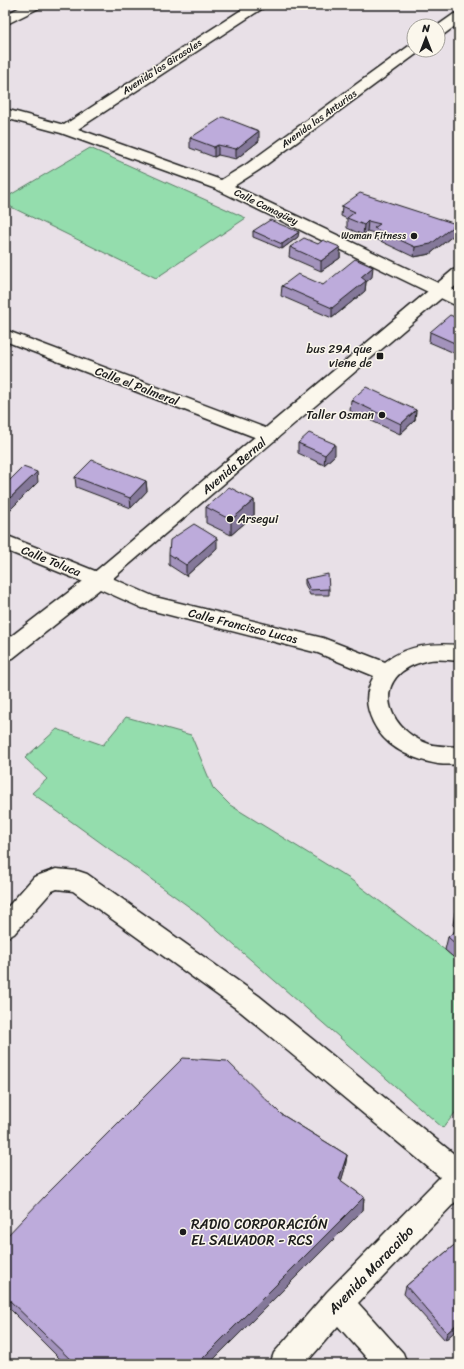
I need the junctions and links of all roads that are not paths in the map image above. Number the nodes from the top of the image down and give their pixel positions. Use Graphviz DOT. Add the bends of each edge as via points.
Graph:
graph roads {
  1 [pos="34,5"];
  2 [pos="258,5"];
  3 [pos="459,17"];
  4 [pos="5,21"];
  5 [pos="446,26"];
  6 [pos="406,55"];
  7 [pos="5,113"];
  8 [pos="66,130"];
  9 [pos="222,186"];
  10 [pos="459,274"];
  11 [pos="440,291"];
  12 [pos="459,300"];
  13 [pos="5,335"];
  14 [pos="269,436"];
  15 [pos="5,542"];
  16 [pos="98,580"];
  17 [pos="5,652"];
  18 [pos="459,653"];
  19 [pos="387,672"];
  20 [pos="459,756"];
  21 [pos="5,927"];
  22 [pos="459,1176"];
  23 [pos="338,1303"];
  24 [pos="285,1364"];
  25 [pos="392,1364"];
  1 -- 4 [label="street"];
  2 -- 8 [label="street, Avenida los Girasoles"];
  3 -- 5 [label="street"];
  6 -- 9 [label="street, Avenida las Anturias" via="253,167"];
  7 -- 8 [label="street, Calle Camagüey"];
  8 -- 9 [label="street, Calle Camagüey"];
  9 -- 11 [label="street, Calle Camagüey"];
  10 -- 11 [label="street, Avenida Bernal"];
  11 -- 12 [label="street, Calle Camagüey"];
  11 -- 14 [label="street, Avenida Bernal"];
  13 -- 14 [label="street, Calle el Palmeral"];
  14 -- 16 [label="street, Avenida Bernal"];
  15 -- 16 [label="street, Calle Toluca"];
  16 -- 17 [label="street, Avenida Bernal"];
  16 -- 19 [label="street, Calle Francisco Lucas" via="149,602 324,646"];
  18 -- 19 [label="street" via="440,651 420,654 402,660"];
  19 -- 20 [label="street" via="378,687 377,704 383,721 397,737 416,748 439,755"];
  21 -- 22 [label="street" via="43,884 56,879 78,881 250,1004"];
  22 -- 23 [label="street, Avenida Maracaibo"];
  23 -- 24 [label="street, Avenida Maracaibo"];
  23 -- 25 [label="street"];
}
